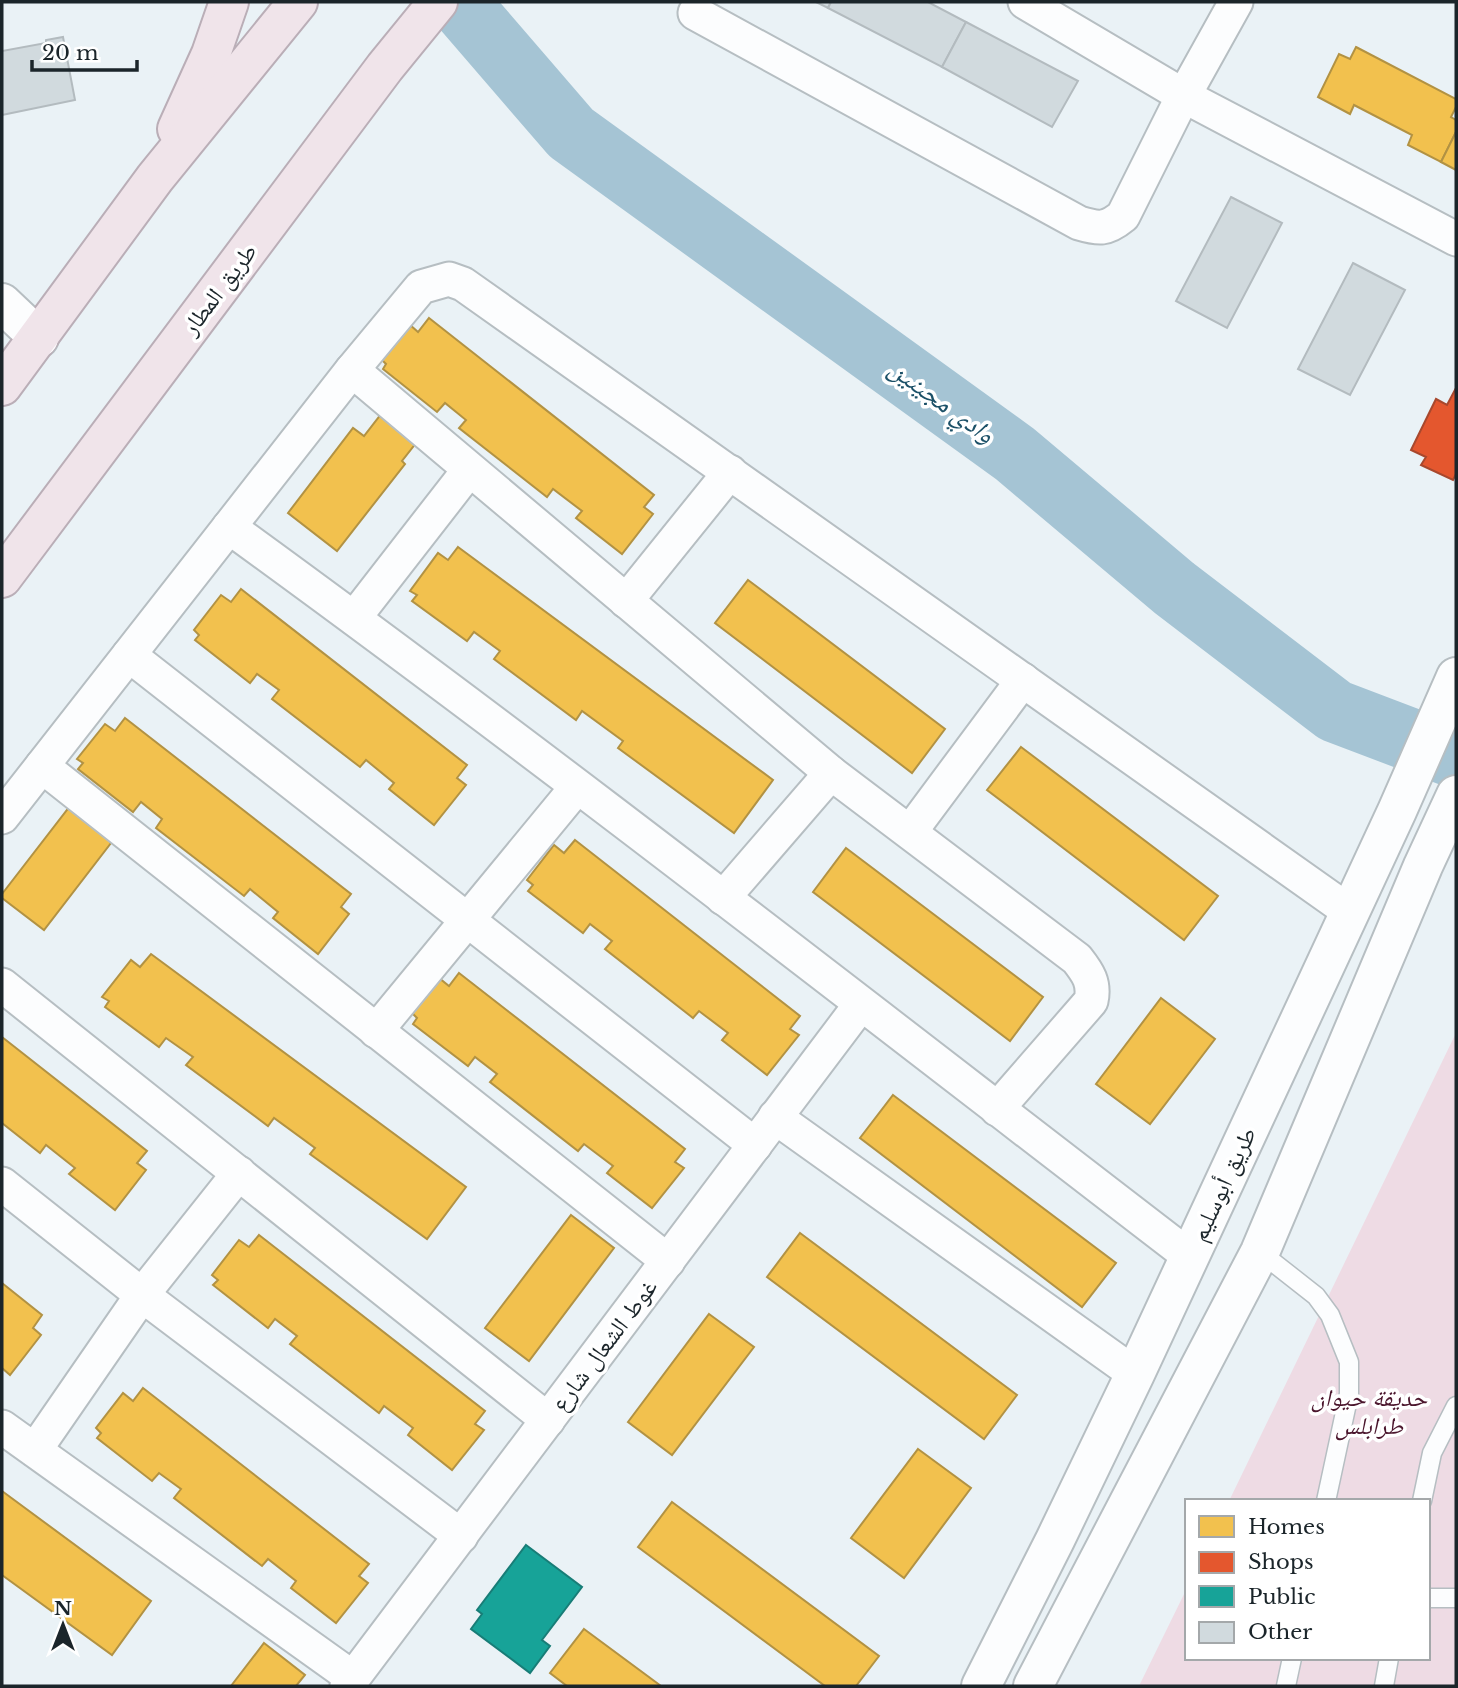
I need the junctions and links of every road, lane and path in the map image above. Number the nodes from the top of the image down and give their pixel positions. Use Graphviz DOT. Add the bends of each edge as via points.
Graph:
graph roads {
  1 [pos="229,2"];
  2 [pos="298,2"];
  3 [pos="438,2"];
  4 [pos="1025,2"];
  5 [pos="1236,2"];
  6 [pos="695,13"];
  7 [pos="1184,96"];
  8 [pos="155,178"];
  9 [pos="1456,239"];
  10 [pos="2,303"];
  11 [pos="40,338"];
  12 [pos="352,370"];
  13 [pos="2,386"];
  14 [pos="469,470"];
  15 [pos="730,472"];
  16 [pos="229,527"];
  17 [pos="2,578"];
  18 [pos="626,601"];
  19 [pos="354,618"];
  20 [pos="129,656"];
  21 [pos="1455,679"];
  22 [pos="1023,680"];
  23 [pos="42,766"];
  24 [pos="831,773"];
  25 [pos="578,787"];
  26 [pos="1456,794"];
  27 [pos="2,817"];
  28 [pos="910,832"];
  29 [pos="723,898"];
  30 [pos="1350,912"];
  31 [pos="467,920"];
  32 [pos="2,985"];
  33 [pos="862,1004"];
  34 [pos="376,1031"];
  35 [pos="997,1109"];
  36 [pos="775,1117"];
  37 [pos="755,1145"];
  38 [pos="239,1173"];
  39 [pos="2,1184"];
  40 [pos="1260,1252"];
  41 [pos="1189,1256"];
  42 [pos="668,1261"];
  43 [pos="142,1295"];
  44 [pos="1135,1374"];
  45 [pos="1456,1406"];
  46 [pos="548,1419"];
  47 [pos="2,1427"];
  48 [pos="34,1450"];
  49 [pos="1326,1499"];
  50 [pos="1422,1499"];
  51 [pos="461,1536"];
  52 [pos="1430,1598"];
  53 [pos="1456,1598"];
  54 [pos="1292,1660"];
  55 [pos="1390,1660"];
  56 [pos="350,1682"];
  57 [pos="981,1686"];
  58 [pos="1033,1686"];
  59 [pos="1286,1686"];
  60 [pos="1384,1686"];
  1 -- 8 [label="highway" via="211,54"];
  2 -- 8 [label="highway"];
  3 -- 17 [label="highway, طريق المطار"];
  4 -- 7 [label="street"];
  5 -- 7 [label="street"];
  6 -- 7 [label="street" via="1066,217 1094,228 1110,226 1123,216"];
  7 -- 9 [label="street"];
  8 -- 11 [label="highway"];
  10 -- 11 [label="main road"];
  11 -- 13 [label="highway"];
  12 -- 14 [label="street"];
  12 -- 15 [label="street" via="421,288 449,279 463,284"];
  12 -- 16 [label="street"];
  14 -- 18 [label="street"];
  14 -- 19 [label="street"];
  15 -- 18 [label="street"];
  15 -- 22 [label="street"];
  16 -- 19 [label="street"];
  16 -- 20 [label="street"];
  18 -- 24 [label="street"];
  19 -- 25 [label="street"];
  20 -- 23 [label="street"];
  20 -- 31 [label="street"];
  21 -- 30 [label="main road, طريق أبوسليم"];
  22 -- 28 [label="street"];
  22 -- 30 [label="street"];
  23 -- 27 [label="street"];
  23 -- 34 [label="street"];
  24 -- 28 [label="street"];
  24 -- 29 [label="street"];
  25 -- 29 [label="street"];
  25 -- 31 [label="street"];
  26 -- 40 [label="main road"];
  28 -- 35 [label="street" via="1077,959 1094,990 1091,1001"];
  29 -- 33 [label="street"];
  30 -- 41 [label="main road, طريق أبوسليم"];
  31 -- 34 [label="street"];
  31 -- 37 [label="street"];
  32 -- 38 [label="street"];
  33 -- 35 [label="street"];
  33 -- 36 [label="street, غوط الشعال شارع"];
  34 -- 42 [label="street"];
  35 -- 41 [label="street"];
  36 -- 37 [label="street, غوط الشعال شارع"];
  36 -- 44 [label="street"];
  37 -- 42 [label="street, غوط الشعال شارع"];
  38 -- 43 [label="street"];
  38 -- 46 [label="street"];
  39 -- 43 [label="street"];
  40 -- 49 [label="lane" via="1316,1296 1330,1315 1349,1362 1349,1394"];
  40 -- 58 [label="main road"];
  41 -- 44 [label="main road, طريق أبوسليم"];
  42 -- 46 [label="street, غوط الشعال شارع"];
  43 -- 48 [label="street"];
  43 -- 51 [label="street"];
  44 -- 57 [label="main road, طريق أبوسليم"];
  45 -- 50 [label="lane" via="1432,1453"];
  46 -- 51 [label="street, غوط الشعال شارع"];
  47 -- 48 [label="street"];
  48 -- 56 [label="street"];
  51 -- 56 [label="street, غوط الشعال شارع"];
  52 -- 53 [label="lane"];
  54 -- 59 [label="lane"];
  55 -- 60 [label="lane"];
}
